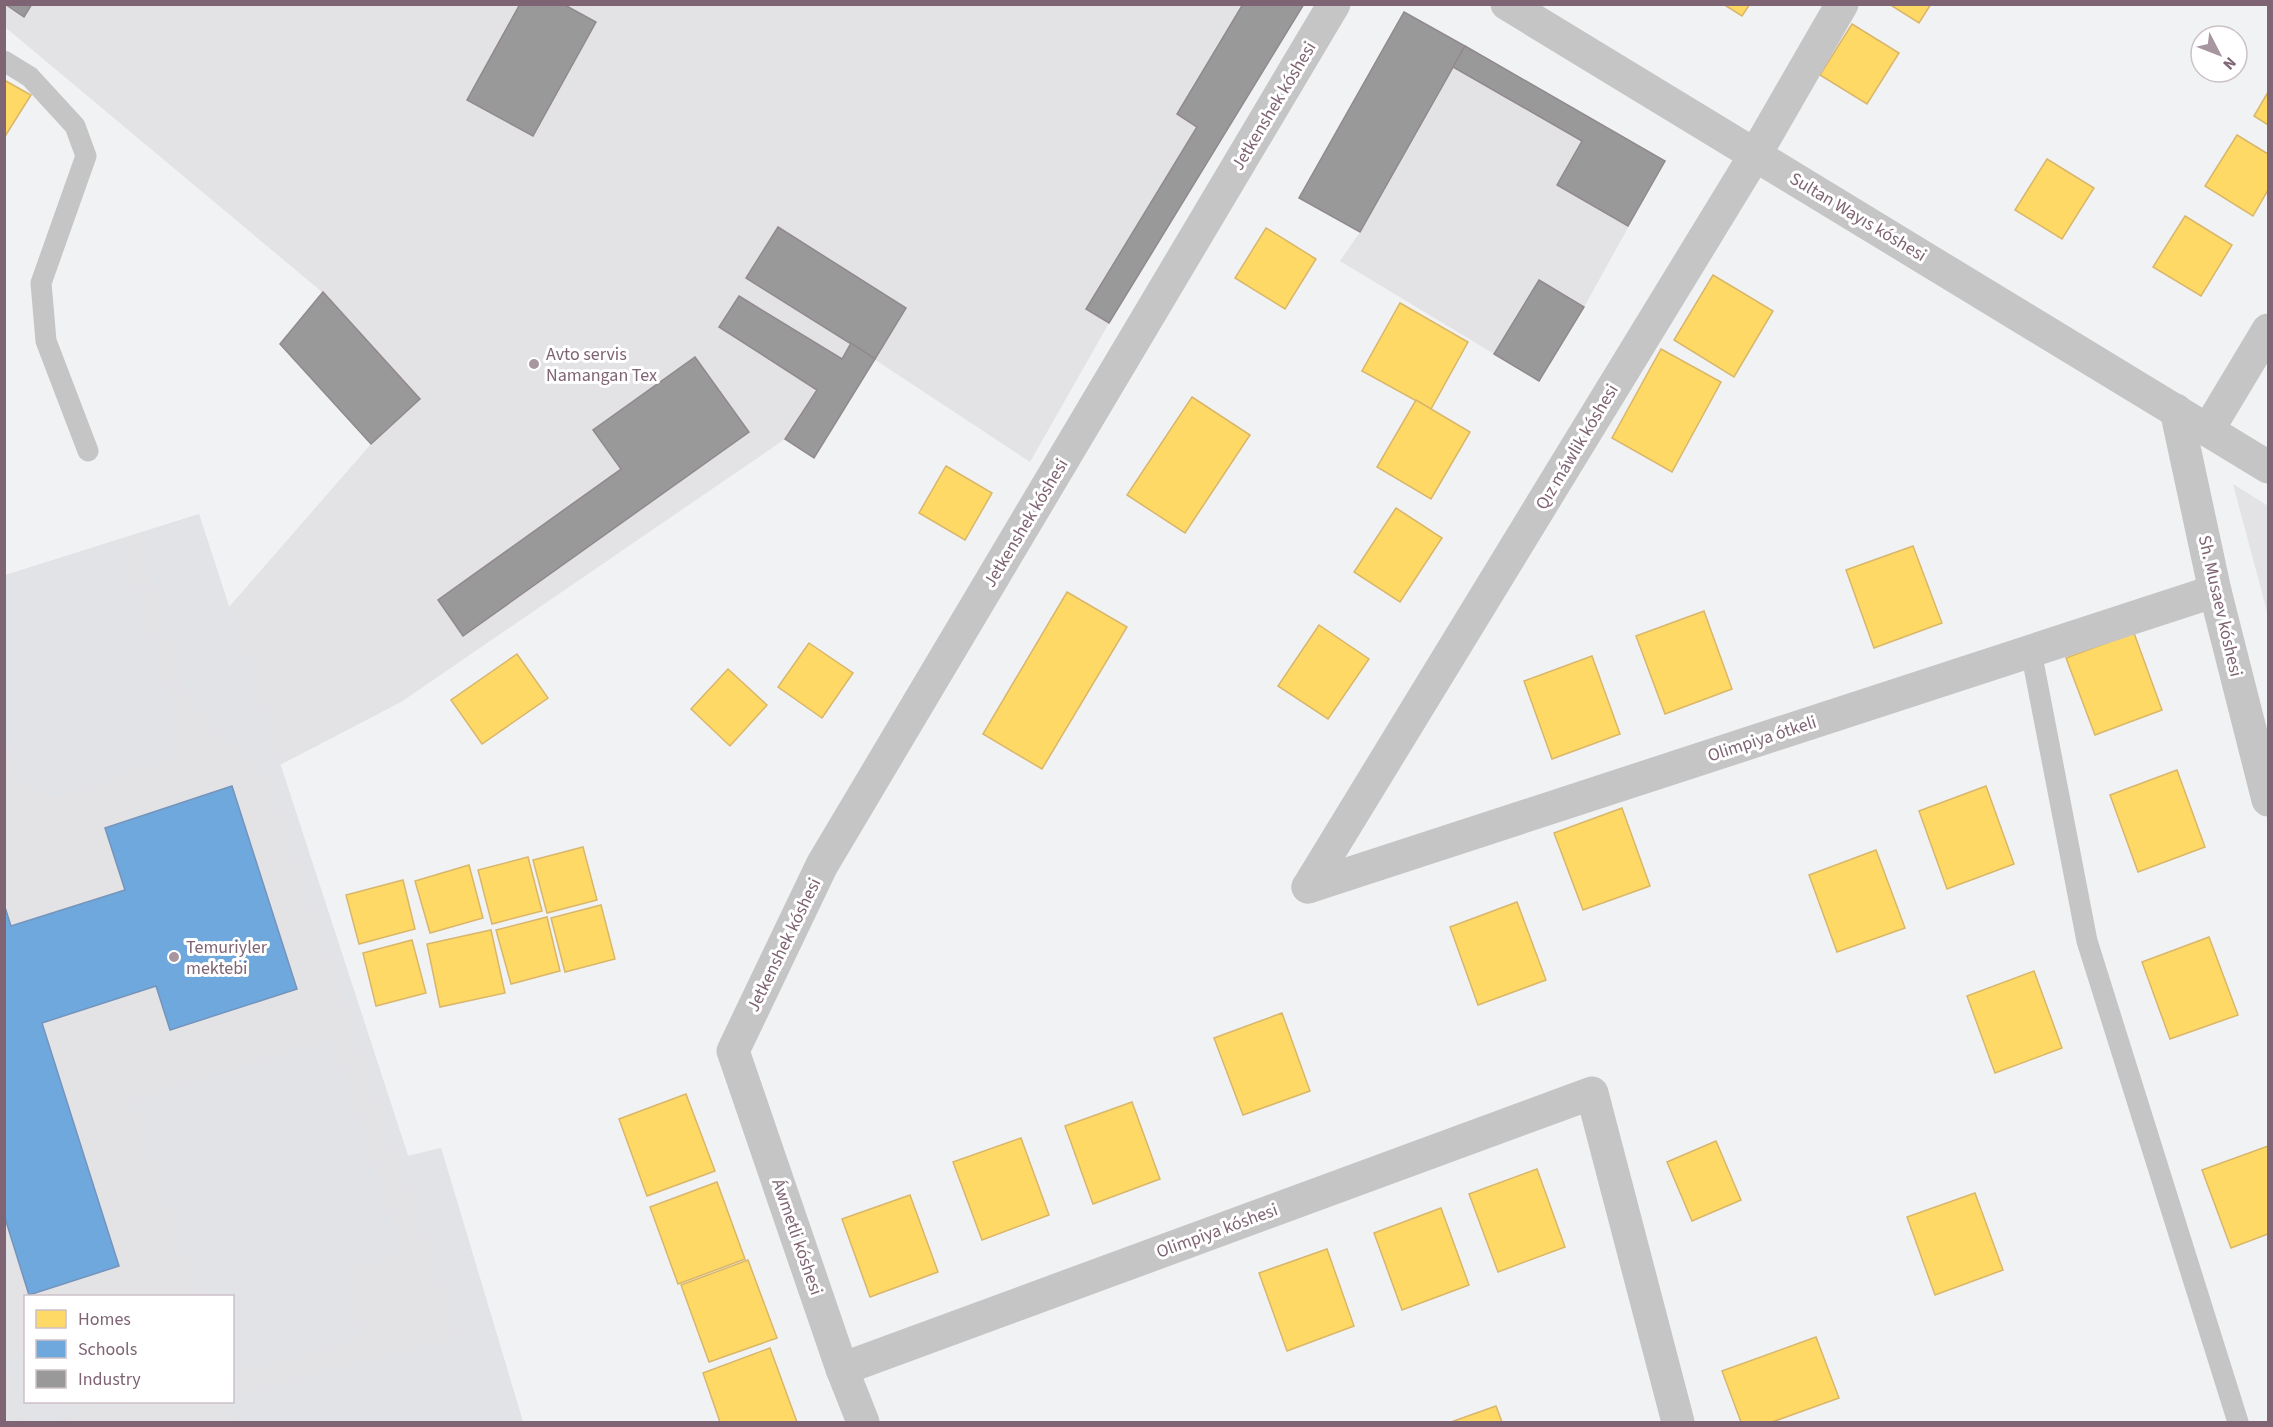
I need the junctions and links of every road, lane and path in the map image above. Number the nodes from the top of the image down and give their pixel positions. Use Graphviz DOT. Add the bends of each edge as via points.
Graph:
graph roads {
  1 [pos="1334,4"];
  2 [pos="1507,4"];
  3 [pos="1842,4"];
  4 [pos="4,61"];
  5 [pos="1755,155"];
  6 [pos="2268,330"];
  7 [pos="2176,410"];
  8 [pos="2208,430"];
  9 [pos="88,450"];
  10 [pos="2268,467"];
  11 [pos="2215,591"];
  12 [pos="2031,651"];
  13 [pos="2268,800"];
  14 [pos="1308,887"];
  15 [pos="733,1051"];
  16 [pos="842,1369"];
  17 [pos="863,1422"];
  18 [pos="1678,1422"];
  19 [pos="2238,1422"];
  1 -- 15 [label="street, Jetkenshek kóshesi" via="822,865"];
  2 -- 5 [label="street, Sultan Wayıs kóshesi"];
  3 -- 5 [label="street, Qız máwlik kóshesi"];
  4 -- 9 [label="lane" via="30,77 75,126 86,156 41,283 46,341"];
  5 -- 7 [label="street, Sultan Wayıs kóshesi"];
  5 -- 14 [label="street, Qız máwlik kóshesi"];
  6 -- 8 [label="street"];
  7 -- 8 [label="street, Sultan Wayıs kóshesi"];
  7 -- 11 [label="street, Sh. Musaev kóshesi"];
  8 -- 10 [label="street, Sultan Wayıs kóshesi"];
  11 -- 12 [label="street, Olimpiya ótkeli"];
  11 -- 13 [label="street, Sh. Musaev kóshesi"];
  12 -- 14 [label="street, Olimpiya ótkeli"];
  12 -- 19 [label="lane" via="2087,941"];
  15 -- 16 [label="street, Áwmetli kóshesi"];
  16 -- 17 [label="street, Áwmetli kóshesi"];
  16 -- 18 [label="street, Olimpiya kóshesi" via="1592,1093"];
}
